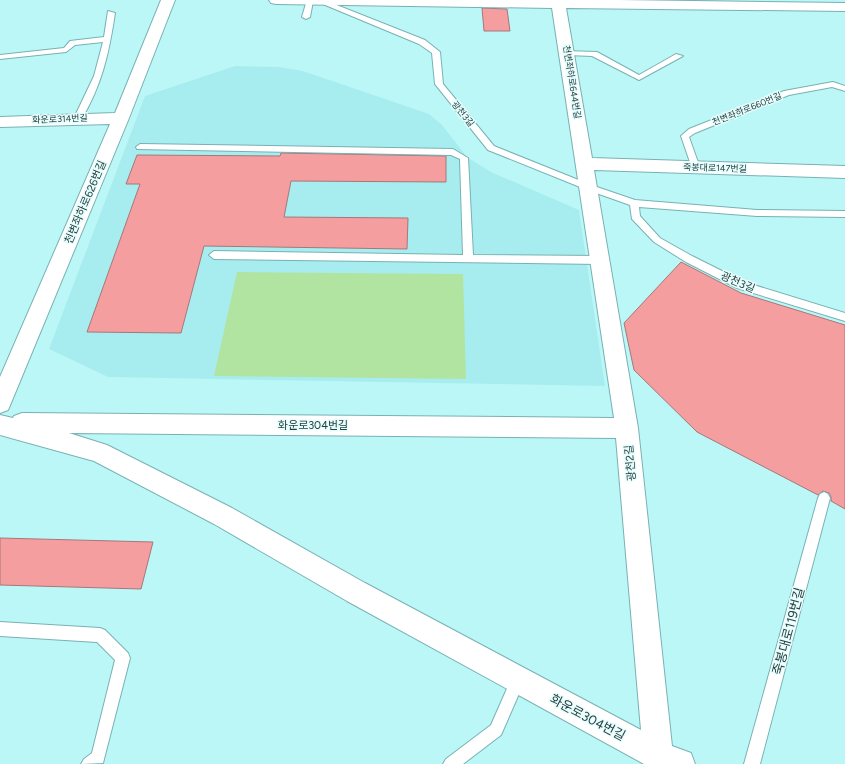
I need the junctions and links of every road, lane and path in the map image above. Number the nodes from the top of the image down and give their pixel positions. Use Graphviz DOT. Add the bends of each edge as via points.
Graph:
graph roads {
  1 [pos="168,0"];
  2 [pos="276,0"];
  3 [pos="315,1"];
  4 [pos="396,1"];
  5 [pos="438,1"];
  6 [pos="558,1"];
  7 [pos="640,2"];
  8 [pos="709,2"];
  9 [pos="845,7"];
  10 [pos="111,13"];
  11 [pos="306,17"];
  12 [pos="108,39"];
  13 [pos="567,53"];
  14 [pos="679,56"];
  15 [pos="0,57"];
  16 [pos="845,89"];
  17 [pos="78,118"];
  18 [pos="121,118"];
  19 [pos="0,122"];
  20 [pos="140,147"];
  21 [pos="585,164"];
  22 [pos="696,168"];
  23 [pos="845,172"];
  24 [pos="588,187"];
  25 [pos="634,203"];
  26 [pos="845,214"];
  27 [pos="214,254"];
  28 [pos="468,258"];
  29 [pos="600,260"];
  30 [pos="845,317"];
  31 [pos="0,403"];
  32 [pos="0,424"];
  33 [pos="627,428"];
  34 [pos="824,498"];
  35 [pos="0,629"];
  36 [pos="518,680"];
  37 [pos="666,761"];
  38 [pos="89,764"];
  39 [pos="451,764"];
  40 [pos="752,764"];
  1 -- 18 [label="street, 천변좌하로626번길"];
  2 -- 3 [label="street"];
  3 -- 4 [label="street"];
  3 -- 11 [label="lane"];
  3 -- 24 [label="lane, 광천3길" via="422,42 436,52 439,84 491,148"];
  4 -- 5 [label="street"];
  5 -- 6 [label="street"];
  6 -- 7 [label="street"];
  6 -- 13 [label="street, 천변좌하로644번길"];
  7 -- 8 [label="street"];
  8 -- 9 [label="street"];
  10 -- 12 [label="lane"];
  12 -- 15 [label="lane" via="73,43 66,50"];
  12 -- 17 [label="lane" via="98,76"];
  13 -- 14 [label="lane" via="594,54 639,78"];
  13 -- 21 [label="street, 천변좌하로644번길"];
  16 -- 22 [label="lane, 천변좌하로660번길" via="833,84 787,93 692,131 684,136"];
  17 -- 18 [label="street, 화운로314번길"];
  17 -- 19 [label="street, 화운로314번길"];
  18 -- 31 [label="street, 천변좌하로626번길"];
  20 -- 28 [label="lane" via="453,152 464,158"];
  21 -- 22 [label="street, 죽봉대로147번길"];
  21 -- 24 [label="street, 광천2길"];
  22 -- 23 [label="street, 죽봉대로147번길"];
  24 -- 25 [label="lane, 광천3길"];
  24 -- 29 [label="street, 광천2길"];
  25 -- 26 [label="lane, 광천3길" via="757,213"];
  25 -- 30 [label="lane, 광천3길" via="636,217 657,240 689,259 741,285"];
  27 -- 28 [label="lane"];
  28 -- 29 [label="lane"];
  29 -- 33 [label="street, 광천2길"];
  32 -- 33 [label="street, 화운로304번길"];
  32 -- 36 [label="street, 화운로304번길" via="99,452 223,516"];
  33 -- 37 [label="street, 광천2길"];
  34 -- 40 [label="lane, 죽봉대로119번길"];
  35 -- 38 [label="lane" via="100,635 123,658 98,758"];
  36 -- 37 [label="street, 화운로304번길"];
  36 -- 39 [label="lane" via="496,730"];
}
